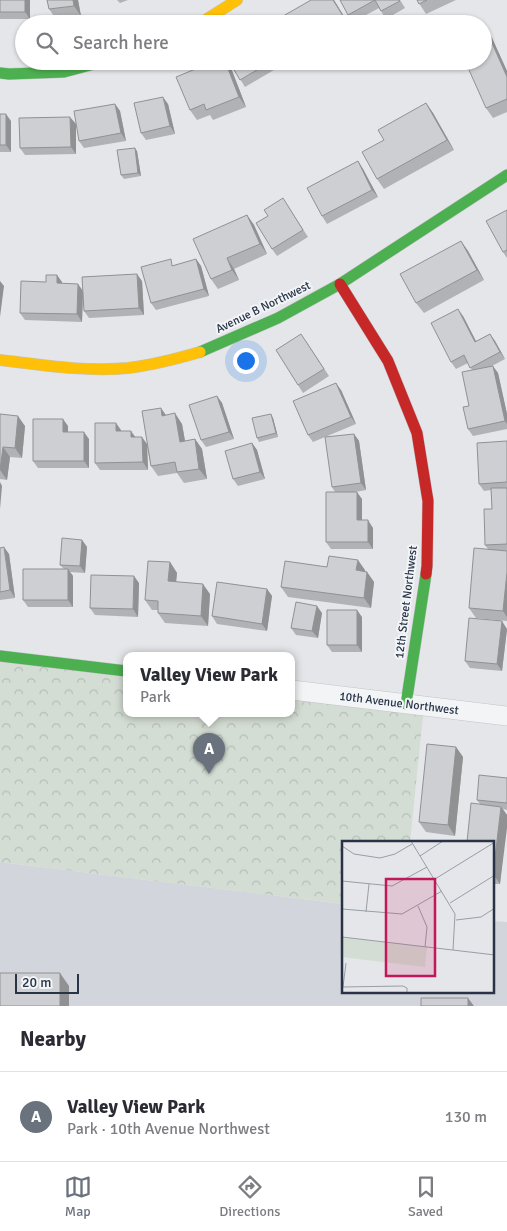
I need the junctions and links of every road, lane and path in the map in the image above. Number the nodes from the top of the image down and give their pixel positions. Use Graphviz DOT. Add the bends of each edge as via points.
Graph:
graph roads {
  1 [pos="237,0"];
  2 [pos="213,15"];
  3 [pos="71,70"];
  4 [pos="0,74"];
  5 [pos="507,175"];
  6 [pos="340,284"];
  7 [pos="0,360"];
  8 [pos="0,656"];
  9 [pos="123,671"];
  10 [pos="295,690"];
  11 [pos="406,704"];
  12 [pos="507,716"];
  1 -- 2 [label="street"];
  3 -- 4 [label="street"];
  5 -- 6 [label="street, Avenue B Northwest"];
  6 -- 7 [label="street, Avenue B Northwest" via="278,318 205,351 166,362 127,368 82,369"];
  6 -- 11 [label="street, 12th Street Northwest" via="388,361 417,433 428,501 427,566"];
  8 -- 9 [label="street"];
  10 -- 11 [label="street, 10th Avenue Northwest"];
  11 -- 12 [label="street, 10th Avenue Northwest"];
}
